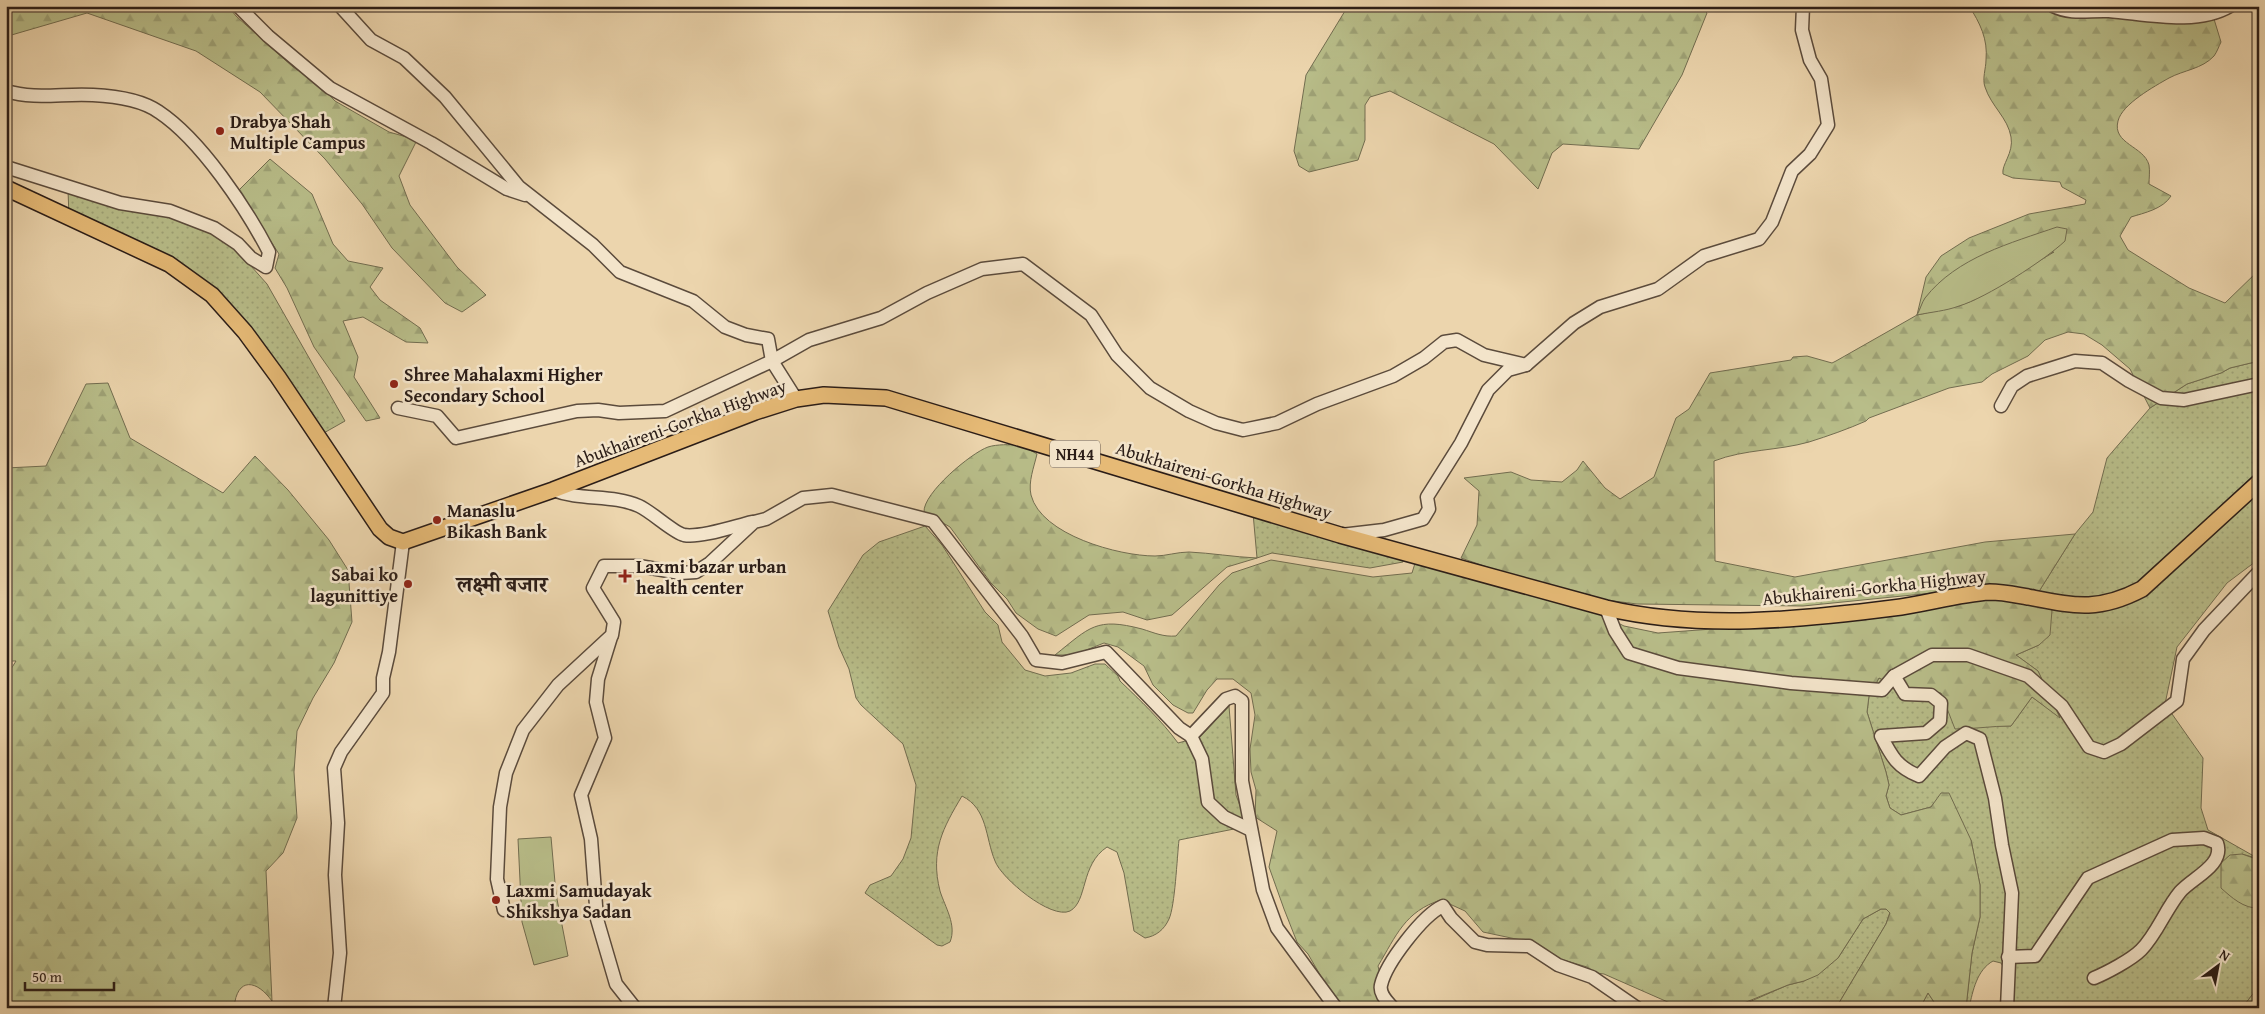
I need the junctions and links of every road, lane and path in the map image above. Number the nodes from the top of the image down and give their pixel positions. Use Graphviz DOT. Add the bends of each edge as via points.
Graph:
graph roads {
  1 [pos="238,6"];
  2 [pos="340,6"];
  3 [pos="1802,6"];
  4 [pos="2053,6"];
  5 [pos="2230,6"];
  6 [pos="6,91"];
  7 [pos="6,167"];
  8 [pos="6,188"];
  9 [pos="532,197"];
  10 [pos="772,361"];
  11 [pos="1526,365"];
  12 [pos="2259,384"];
  13 [pos="796,399"];
  14 [pos="2001,406"];
  15 [pos="398,408"];
  16 [pos="2259,482"];
  17 [pos="554,490"];
  18 [pos="754,522"];
  19 [pos="1340,535"];
  20 [pos="403,542"];
  21 [pos="2259,572"];
  22 [pos="1606,608"];
  23 [pos="612,635"];
  24 [pos="1894,676"];
  25 [pos="1191,736"];
  26 [pos="1251,830"];
  27 [pos="504,910"];
  28 [pos="2008,957"];
  29 [pos="2094,978"];
  30 [pos="334,1008"];
  31 [pos="635,1008"];
  32 [pos="1336,1008"];
  33 [pos="1393,1008"];
  34 [pos="1637,1008"];
  35 [pos="2007,1008"];
  1 -- 9 [label="street" via="330,88 507,188"];
  2 -- 9 [label="street" via="370,40 404,58 444,97 520,188"];
  3 -- 11 [label="street" via="1802,30 1810,60 1821,78 1828,124 1810,154 1792,171 1772,222 1759,239 1704,256 1658,289 1600,307 1574,323"];
  4 -- 5 [label="street" via="2075,12 2109,11 2139,16 2184,17 2222,11"];
  6 -- 7 [label="street" via="33,96 94,95 142,103 159,111 210,163 250,216 269,252 266,267 214,228 170,211 120,202"];
  8 -- 20 [label="main road" via="169,264 212,295 272,369 380,529 389,537"];
  9 -- 10 [label="street" via="593,245 620,272 693,301 725,327 746,336 768,340"];
  10 -- 11 [label="street" via="809,340 881,318 982,269 1023,264 1091,315 1117,355 1150,388 1189,411 1243,430 1278,423 1317,404 1393,376 1444,342 1457,340 1484,355"];
  10 -- 13 [label="street"];
  10 -- 15 [label="street" via="665,411 577,411 456,438 437,416"];
  11 -- 19 [label="street" via="1508,370 1488,390 1428,497 1429,509 1423,519 1384,530"];
  12 -- 14 [label="street" via="2184,400 2161,398 2102,363 2075,361 2027,376 2012,386"];
  13 -- 17 [label="main road, Abukhaireni-Gorkha Highway / NH44"];
  13 -- 19 [label="main road, Abukhaireni-Gorkha Highway / NH44" via="824,395 886,398"];
  16 -- 22 [label="main road, Abukhaireni-Gorkha Highway / NH44" via="2142,589 2098,606 1990,592 1895,608 1739,621 1638,616"];
  17 -- 18 [label="street" via="572,497 614,500 637,506 684,535"];
  17 -- 20 [label="main road, Abukhaireni-Gorkha Highway / NH44"];
  18 -- 23 [label="street" via="696,572 604,566 593,588 614,622"];
  18 -- 25 [label="street" via="804,498 832,495 933,521 1022,636 1036,660 1062,663 1106,652 1179,728"];
  19 -- 22 [label="main road, Abukhaireni-Gorkha Highway / NH44"];
  20 -- 30 [label="street" via="383,693 341,752 334,768 340,953"];
  21 -- 24 [label="street" via="2210,623 2183,659 2177,701 2121,744 2104,752 2089,747 2062,706 2028,676 1968,655 1932,655"];
  22 -- 24 [label="street" via="1629,653 1678,668 1882,690"];
  23 -- 27 [label="street" via="558,684 523,730 506,773 500,807 497,879"];
  23 -- 31 [label="street" via="597,687 596,702 605,738 581,795 591,839 597,920 616,984"];
  24 -- 28 [label="street" via="1905,694 1931,695 1941,703 1940,721 1926,733 1882,736 1903,770 1920,776 1945,747 1966,733 1980,739 1996,798 2012,893"];
  25 -- 26 [label="street" via="1202,759 1208,802 1224,817"];
  25 -- 26 [label="street" via="1226,699 1235,696 1242,701 1242,781"];
  26 -- 32 [label="street" via="1263,890 1277,928"];
  28 -- 29 [label="street" via="2035,956 2088,878 2172,840 2204,838 2217,844 2220,851 2216,861 2180,892 2141,950"];
  28 -- 35 [label="street"];
  33 -- 34 [label="street" via="1383,997 1381,986 1387,972 1416,927 1432,911 1443,906 1476,942 1529,946 1558,965 1592,977"];
}
